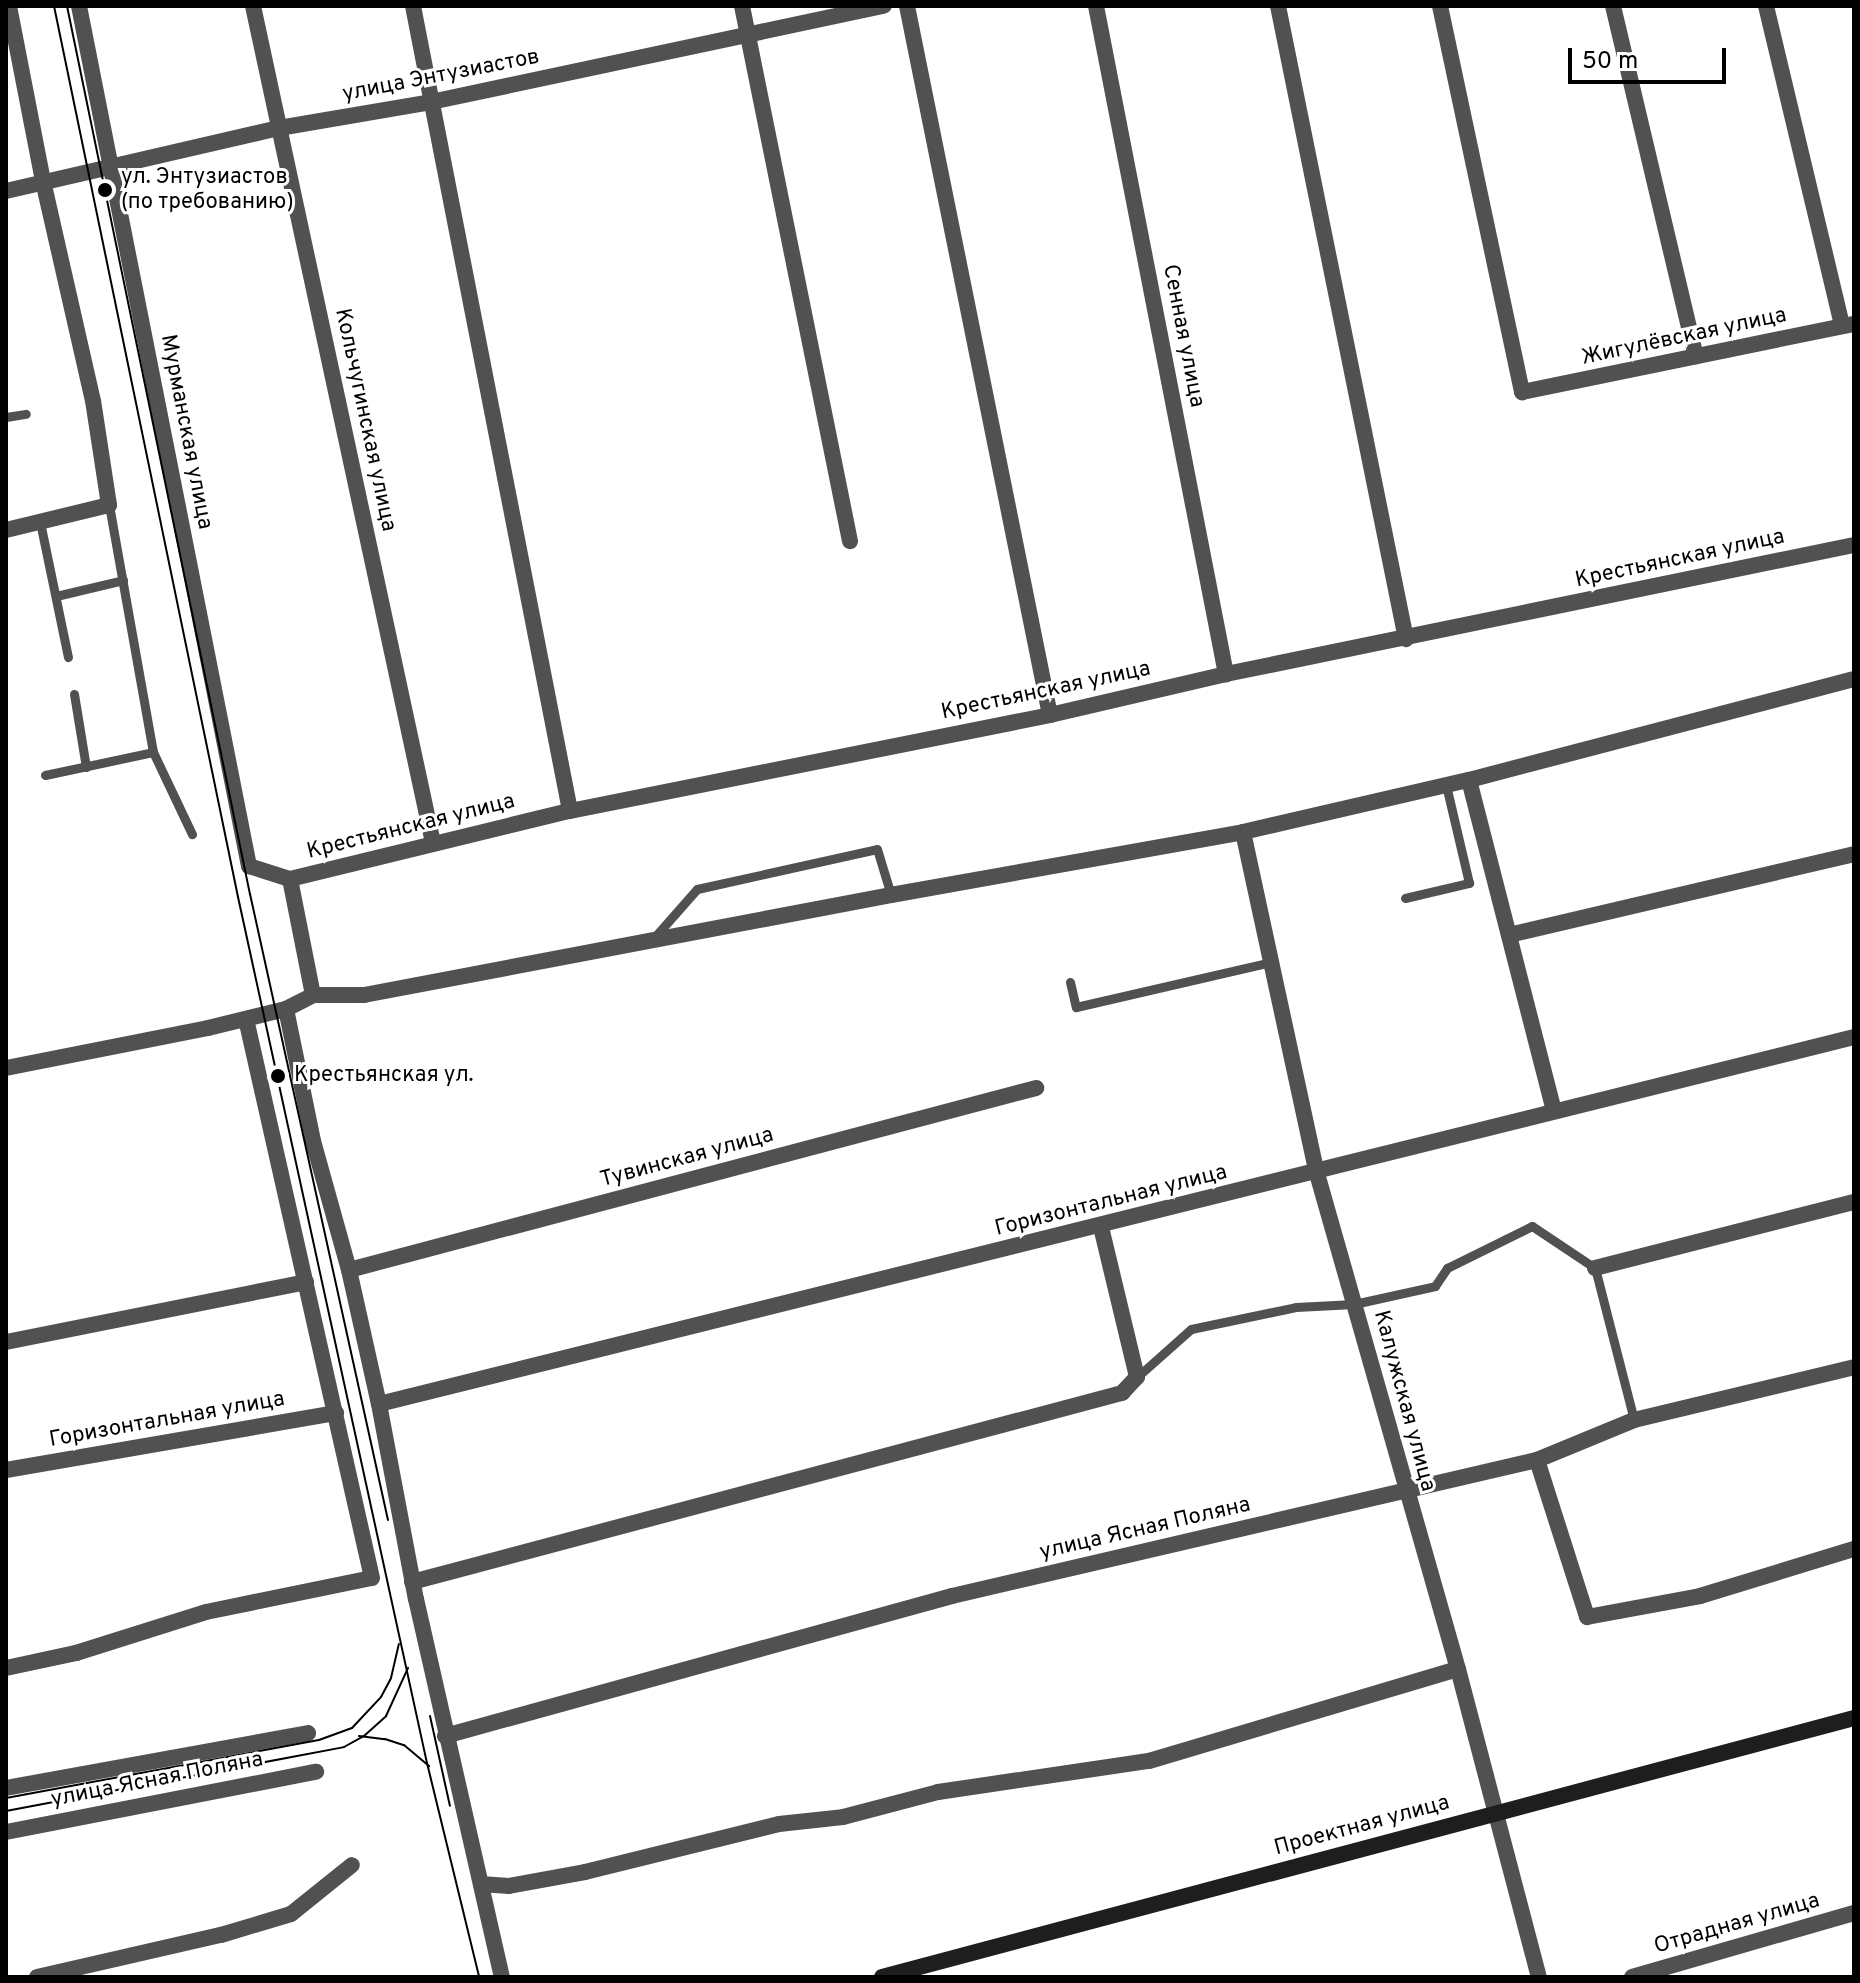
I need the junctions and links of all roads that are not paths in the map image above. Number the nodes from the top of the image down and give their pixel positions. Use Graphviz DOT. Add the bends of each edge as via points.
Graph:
graph roads {
  1 [pos="9,6"];
  2 [pos="79,6"];
  3 [pos="253,6"];
  4 [pos="413,6"];
  5 [pos="742,6"];
  6 [pos="884,6"];
  7 [pos="907,6"];
  8 [pos="1096,6"];
  9 [pos="1278,6"];
  10 [pos="1440,6"];
  11 [pos="1613,6"];
  12 [pos="1766,6"];
  13 [pos="749,36"];
  14 [pos="431,102"];
  15 [pos="279,128"];
  16 [pos="111,167"];
  17 [pos="43,181"];
  18 [pos="6,191"];
  19 [pos="1848,325"];
  20 [pos="1696,356"];
  21 [pos="26,414"];
  22 [pos="6,417"];
  23 [pos="109,505"];
  24 [pos="40,522"];
  25 [pos="6,530"];
  26 [pos="850,541"];
  27 [pos="1854,545"];
  28 [pos="123,580"];
  29 [pos="56,596"];
  30 [pos="1406,639"];
  31 [pos="68,657"];
  32 [pos="1226,674"];
  33 [pos="1854,679"];
  34 [pos="74,694"];
  35 [pos="1050,715"];
  36 [pos="153,752"];
  37 [pos="86,767"];
  38 [pos="45,775"];
  39 [pos="1469,780"];
  40 [pos="1446,785"];
  41 [pos="570,811"];
  42 [pos="1243,832"];
  43 [pos="192,834"];
  44 [pos="433,843"];
  45 [pos="1854,854"];
  46 [pos="249,866"];
  47 [pos="290,879"];
  48 [pos="891,895"];
  49 [pos="1405,898"];
  50 [pos="1509,935"];
  51 [pos="650,943"];
  52 [pos="1271,962"];
  53 [pos="1070,982"];
  54 [pos="313,995"];
  55 [pos="286,1009"];
  56 [pos="246,1019"];
  57 [pos="1854,1037"];
  58 [pos="6,1068"];
  59 [pos="1036,1088"];
  60 [pos="1554,1110"];
  61 [pos="1316,1170"];
  62 [pos="1854,1202"];
  63 [pos="1101,1227"];
  64 [pos="1595,1268"];
  65 [pos="349,1270"];
  66 [pos="306,1282"];
  67 [pos="1354,1304"];
  68 [pos="6,1342"];
  69 [pos="1854,1367"];
  70 [pos="1137,1377"];
  71 [pos="379,1404"];
  72 [pos="336,1413"];
  73 [pos="1634,1420"];
  74 [pos="1537,1460"];
  75 [pos="6,1470"];
  76 [pos="1405,1491"];
  77 [pos="1854,1549"];
  78 [pos="412,1582"];
  79 [pos="6,1668"];
  80 [pos="1458,1669"];
  81 [pos="1854,1718"];
  82 [pos="308,1733"];
  83 [pos="445,1736"];
  84 [pos="316,1772"];
  85 [pos="6,1788"];
  86 [pos="1495,1814"];
  87 [pos="6,1832"];
  88 [pos="352,1865"];
  89 [pos="481,1884"];
  90 [pos="1854,1913"];
  91 [pos="37,1977"];
  92 [pos="502,1977"];
  93 [pos="882,1977"];
  94 [pos="1539,1977"];
  95 [pos="1632,1977"];
  1 -- 17 [label="street"];
  2 -- 16 [label="street, Мурманская улица"];
  3 -- 15 [label="street, Кольчугинская улица"];
  4 -- 14 [label="street"];
  5 -- 13 [label="street"];
  6 -- 13 [label="street, улица Энтузиастов"];
  7 -- 35 [label="street"];
  8 -- 32 [label="street, Сенная улица"];
  9 -- 30 [label="street"];
  10 -- 20 [label="street, Жигулёвская улица" via="1522,392"];
  11 -- 20 [label="street"];
  12 -- 19 [label="street"];
  13 -- 14 [label="street, улица Энтузиастов"];
  13 -- 26 [label="street"];
  14 -- 15 [label="street, улица Энтузиастов"];
  14 -- 41 [label="street"];
  15 -- 16 [label="street, улица Энтузиастов"];
  15 -- 44 [label="street, Кольчугинская улица"];
  16 -- 17 [label="street, улица Энтузиастов"];
  16 -- 46 [label="street, Мурманская улица"];
  17 -- 18 [label="street, улица Энтузиастов"];
  17 -- 23 [label="street" via="93,401"];
  19 -- 20 [label="street, Жигулёвская улица"];
  21 -- 22 [label="lane"];
  23 -- 24 [label="street"];
  23 -- 28 [label="lane"];
  24 -- 25 [label="street"];
  24 -- 29 [label="lane"];
  27 -- 30 [label="street, Крестьянская улица"];
  28 -- 29 [label="lane"];
  28 -- 36 [label="lane"];
  29 -- 31 [label="lane"];
  30 -- 32 [label="street, Крестьянская улица"];
  32 -- 35 [label="street, Крестьянская улица"];
  33 -- 39 [label="street"];
  34 -- 37 [label="lane"];
  35 -- 41 [label="street, Крестьянская улица"];
  36 -- 37 [label="lane"];
  36 -- 43 [label="lane"];
  37 -- 38 [label="lane"];
  39 -- 40 [label="street"];
  39 -- 50 [label="street"];
  40 -- 42 [label="street"];
  40 -- 49 [label="lane" via="1469,883"];
  41 -- 44 [label="street, Крестьянская улица"];
  42 -- 48 [label="street"];
  42 -- 52 [label="street, Калужская улица"];
  44 -- 47 [label="street, Крестьянская улица"];
  45 -- 50 [label="street"];
  46 -- 47 [label="street, Крестьянская улица"];
  47 -- 54 [label="street"];
  48 -- 51 [label="street"];
  48 -- 51 [label="lane" via="877,849 697,889"];
  50 -- 60 [label="street"];
  51 -- 54 [label="street" via="364,995"];
  52 -- 53 [label="lane" via="1076,1007"];
  52 -- 61 [label="street, Калужская улица"];
  54 -- 55 [label="street"];
  55 -- 56 [label="street"];
  55 -- 65 [label="street" via="313,1141"];
  56 -- 58 [label="street"];
  56 -- 66 [label="street"];
  57 -- 60 [label="street, Горизонтальная улица"];
  59 -- 65 [label="street, Тувинская улица"];
  60 -- 61 [label="street, Горизонтальная улица"];
  61 -- 63 [label="street, Горизонтальная улица"];
  61 -- 67 [label="street, Калужская улица"];
  62 -- 64 [label="street"];
  63 -- 70 [label="street"];
  63 -- 71 [label="street, Горизонтальная улица"];
  64 -- 67 [label="lane" via="1532,1226 1447,1268 1435,1286"];
  64 -- 73 [label="lane"];
  65 -- 71 [label="street"];
  66 -- 68 [label="street"];
  66 -- 72 [label="street"];
  67 -- 70 [label="lane" via="1296,1307 1191,1329"];
  67 -- 76 [label="street, Калужская улица"];
  69 -- 73 [label="street, улица Ясная Поляна"];
  70 -- 78 [label="street" via="1122,1393"];
  71 -- 78 [label="street"];
  72 -- 75 [label="street, Горизонтальная улица"];
  72 -- 79 [label="street" via="372,1578 206,1612 76,1653"];
  73 -- 74 [label="street, улица Ясная Поляна"];
  74 -- 76 [label="street, улица Ясная Поляна"];
  74 -- 77 [label="street" via="1587,1617 1700,1596"];
  76 -- 80 [label="street, Калужская улица"];
  76 -- 83 [label="street, улица Ясная Поляна" via="952,1596"];
  78 -- 83 [label="street"];
  80 -- 86 [label="street, Калужская улица"];
  80 -- 89 [label="street" via="1149,1761 938,1792 585,1872 509,1886"];
  81 -- 86 [label="main road, Проектная улица"];
  82 -- 85 [label="street, улица Ясная Поляна"];
  83 -- 89 [label="street"];
  84 -- 87 [label="street, улица Ясная Поляна"];
  86 -- 93 [label="main road, Проектная улица"];
  86 -- 94 [label="street, Калужская улица"];
  88 -- 91 [label="street" via="291,1914"];
  89 -- 92 [label="street"];
  90 -- 95 [label="street, Отрадная улица"];
}
